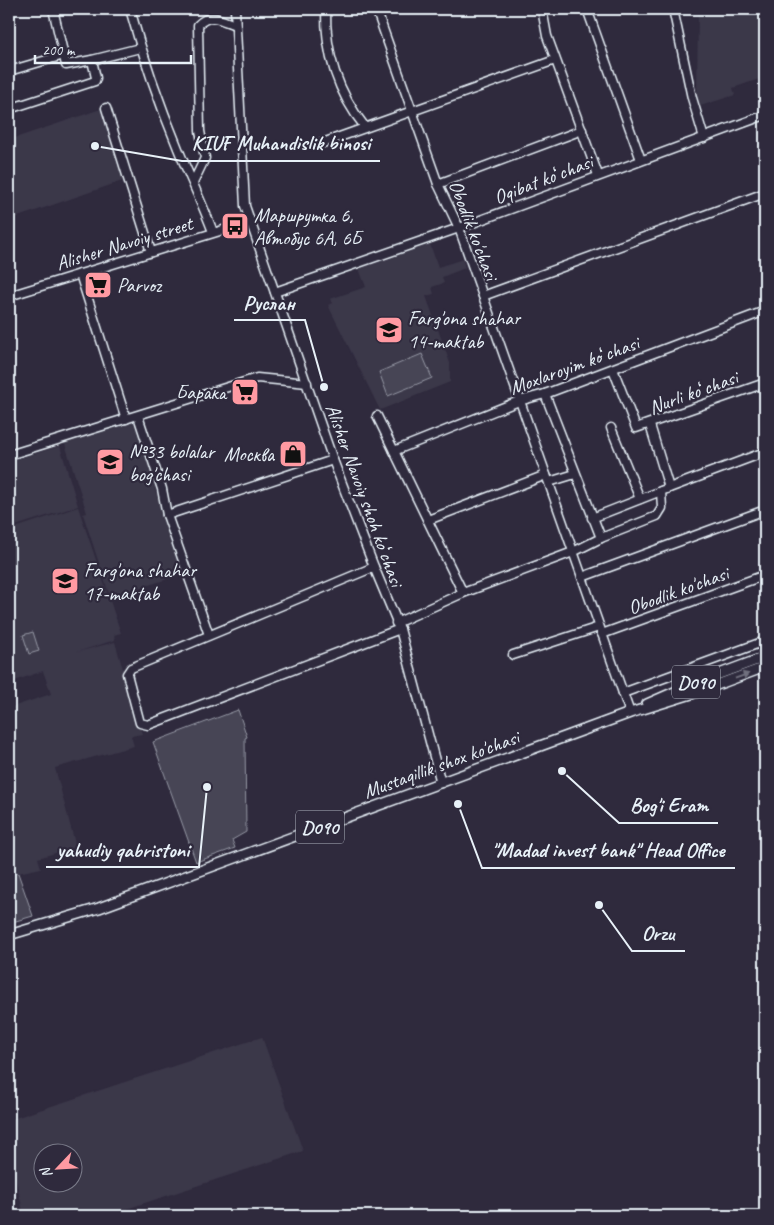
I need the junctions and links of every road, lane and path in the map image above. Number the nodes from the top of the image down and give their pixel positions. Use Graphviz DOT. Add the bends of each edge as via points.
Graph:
graph roads {
  1 [pos="52,9"];
  2 [pos="130,9"];
  3 [pos="235,9"];
  4 [pos="326,9"];
  5 [pos="376,9"];
  6 [pos="542,9"];
  7 [pos="587,9"];
  8 [pos="673,9"];
  9 [pos="235,25"];
  10 [pos="140,48"];
  11 [pos="64,55"];
  12 [pos="92,60"];
  13 [pos="555,60"];
  14 [pos="9,71"];
  15 [pos="106,108"];
  16 [pos="9,109"];
  17 [pos="412,111"];
  18 [pos="765,115"];
  19 [pos="365,127"];
  20 [pos="582,130"];
  21 [pos="704,138"];
  22 [pos="317,144"];
  23 [pos="641,160"];
  24 [pos="598,175"];
  25 [pos="194,181"];
  26 [pos="438,184"];
  27 [pos="765,193"];
  28 [pos="249,222"];
  29 [pos="459,228"];
  30 [pos="214,232"];
  31 [pos="151,252"];
  32 [pos="80,274"];
  33 [pos="276,292"];
  34 [pos="9,296"];
  35 [pos="482,296"];
  36 [pos="765,310"];
  37 [pos="613,369"];
  38 [pos="307,383"];
  39 [pos="765,383"];
  40 [pos="545,394"];
  41 [pos="519,401"];
  42 [pos="138,416"];
  43 [pos="378,416"];
  44 [pos="126,419"];
  45 [pos="650,426"];
  46 [pos="611,428"];
  47 [pos="394,451"];
  48 [pos="765,452"];
  49 [pos="9,455"];
  50 [pos="333,460"];
  51 [pos="575,474"];
  52 [pos="547,479"];
  53 [pos="665,489"];
  54 [pos="640,499"];
  55 [pos="765,510"];
  56 [pos="166,515"];
  57 [pos="592,518"];
  58 [pos="428,520"];
  59 [pos="601,538"];
  60 [pos="573,552"];
  61 [pos="374,567"];
  62 [pos="765,575"];
  63 [pos="582,577"];
  64 [pos="463,592"];
  65 [pos="398,626"];
  66 [pos="600,630"];
  67 [pos="209,635"];
  68 [pos="765,641"];
  69 [pos="513,655"];
  70 [pos="765,657"];
  71 [pos="765,667"];
  72 [pos="623,693"];
  73 [pos="630,713"];
  74 [pos="441,783"];
  75 [pos="9,935"];
  1 -- 11 [label="street"];
  2 -- 10 [label="street"];
  3 -- 9 [label="street, Alisher Navoiy shoh koʻchasi"];
  4 -- 19 [label="street" via="326,30 334,75 353,112"];
  5 -- 17 [label="street, Obodlik ko'chasi"];
  6 -- 13 [label="street" via="546,36"];
  7 -- 23 [label="street"];
  8 -- 21 [label="street"];
  9 -- 25 [label="street" via="212,16 198,25 200,131 205,158"];
  9 -- 28 [label="street, Alisher Navoiy shoh koʻchasi" via="245,206"];
  10 -- 12 [label="street"];
  10 -- 25 [label="street" via="179,151"];
  11 -- 12 [label="street" via="66,66"];
  11 -- 14 [label="street"];
  12 -- 16 [label="street" via="95,81"];
  13 -- 17 [label="street"];
  13 -- 20 [label="street"];
  15 -- 31 [label="street"];
  17 -- 19 [label="street"];
  17 -- 26 [label="street, Obodlik ko'chasi"];
  18 -- 21 [label="street, Oqibat koʻchasi"];
  19 -- 22 [label="street"];
  20 -- 24 [label="street"];
  20 -- 26 [label="street"];
  21 -- 23 [label="street, Oqibat koʻchasi"];
  23 -- 24 [label="street, Oqibat koʻchasi"];
  24 -- 29 [label="street, Oqibat koʻchasi"];
  25 -- 30 [label="street"];
  26 -- 29 [label="street, Obodlik ko'chasi"];
  27 -- 35 [label="street"];
  28 -- 30 [label="street, Alisher Navoiy street"];
  28 -- 33 [label="street, Alisher Navoiy shoh koʻchasi"];
  29 -- 33 [label="street, Oqibat koʻchasi"];
  29 -- 35 [label="street, Obodlik ko'chasi"];
  30 -- 31 [label="street, Alisher Navoiy street"];
  31 -- 32 [label="street, Alisher Navoiy street"];
  32 -- 34 [label="street, Alisher Navoiy street"];
  32 -- 44 [label="street"];
  33 -- 38 [label="street, Alisher Navoiy shoh koʻchasi"];
  35 -- 41 [label="street, Obodlik ko'chasi"];
  36 -- 37 [label="street, Moxlaroyim koʻchasi"];
  37 -- 40 [label="street, Moxlaroyim koʻchasi"];
  37 -- 45 [label="street, Nurli koʻchasi" via="635,428"];
  38 -- 42 [label="street" via="258,378"];
  38 -- 50 [label="street, Alisher Navoiy shoh koʻchasi"];
  39 -- 45 [label="street, Nurli koʻchasi"];
  40 -- 41 [label="street, Moxlaroyim koʻchasi"];
  40 -- 51 [label="street"];
  41 -- 47 [label="street, Moxlaroyim koʻchasi"];
  41 -- 52 [label="street, Obodlik ko'chasi"];
  42 -- 44 [label="street"];
  42 -- 56 [label="street" via="162,489"];
  43 -- 47 [label="street"];
  44 -- 49 [label="street"];
  45 -- 53 [label="street"];
  46 -- 54 [label="street"];
  47 -- 58 [label="street"];
  48 -- 53 [label="street"];
  50 -- 56 [label="street"];
  50 -- 61 [label="street, Alisher Navoiy shoh koʻchasi"];
  51 -- 52 [label="street"];
  51 -- 57 [label="street"];
  52 -- 58 [label="street"];
  52 -- 60 [label="street, Obodlik ko'chasi"];
  53 -- 54 [label="street"];
  53 -- 59 [label="street" via="661,514"];
  54 -- 57 [label="street"];
  55 -- 63 [label="street"];
  56 -- 67 [label="street"];
  57 -- 59 [label="street"];
  58 -- 64 [label="street"];
  59 -- 60 [label="street"];
  60 -- 63 [label="street, Obodlik ko'chasi"];
  60 -- 64 [label="street"];
  61 -- 65 [label="street, Alisher Navoiy shoh koʻchasi"];
  61 -- 67 [label="street"];
  62 -- 66 [label="street, Obodlik ko'chasi"];
  63 -- 66 [label="street, Obodlik ko'chasi"];
  64 -- 65 [label="street"];
  65 -- 67 [label="street" via="144,725 140,723 128,671"];
  65 -- 74 [label="street, Alisher Navoiy shoh koʻchasi"];
  66 -- 69 [label="street"];
  66 -- 72 [label="street, Obodlik ko'chasi"];
  68 -- 72 [label="street"];
  70 -- 73 [label="main road, Mustaqillik shox ko'chasi / D090" via="695,683"];
  73 -- 71 [label="main road, Mustaqillik shox ko'chasi / D090, one-way"];
  72 -- 73 [label="street, Obodlik ko'chasi"];
  73 -- 74 [label="main road, Mustaqillik shox ko'chasi / D090"];
  74 -- 75 [label="main road, Mustaqillik shox ko'chasi / D090" via="99,908"];
}
